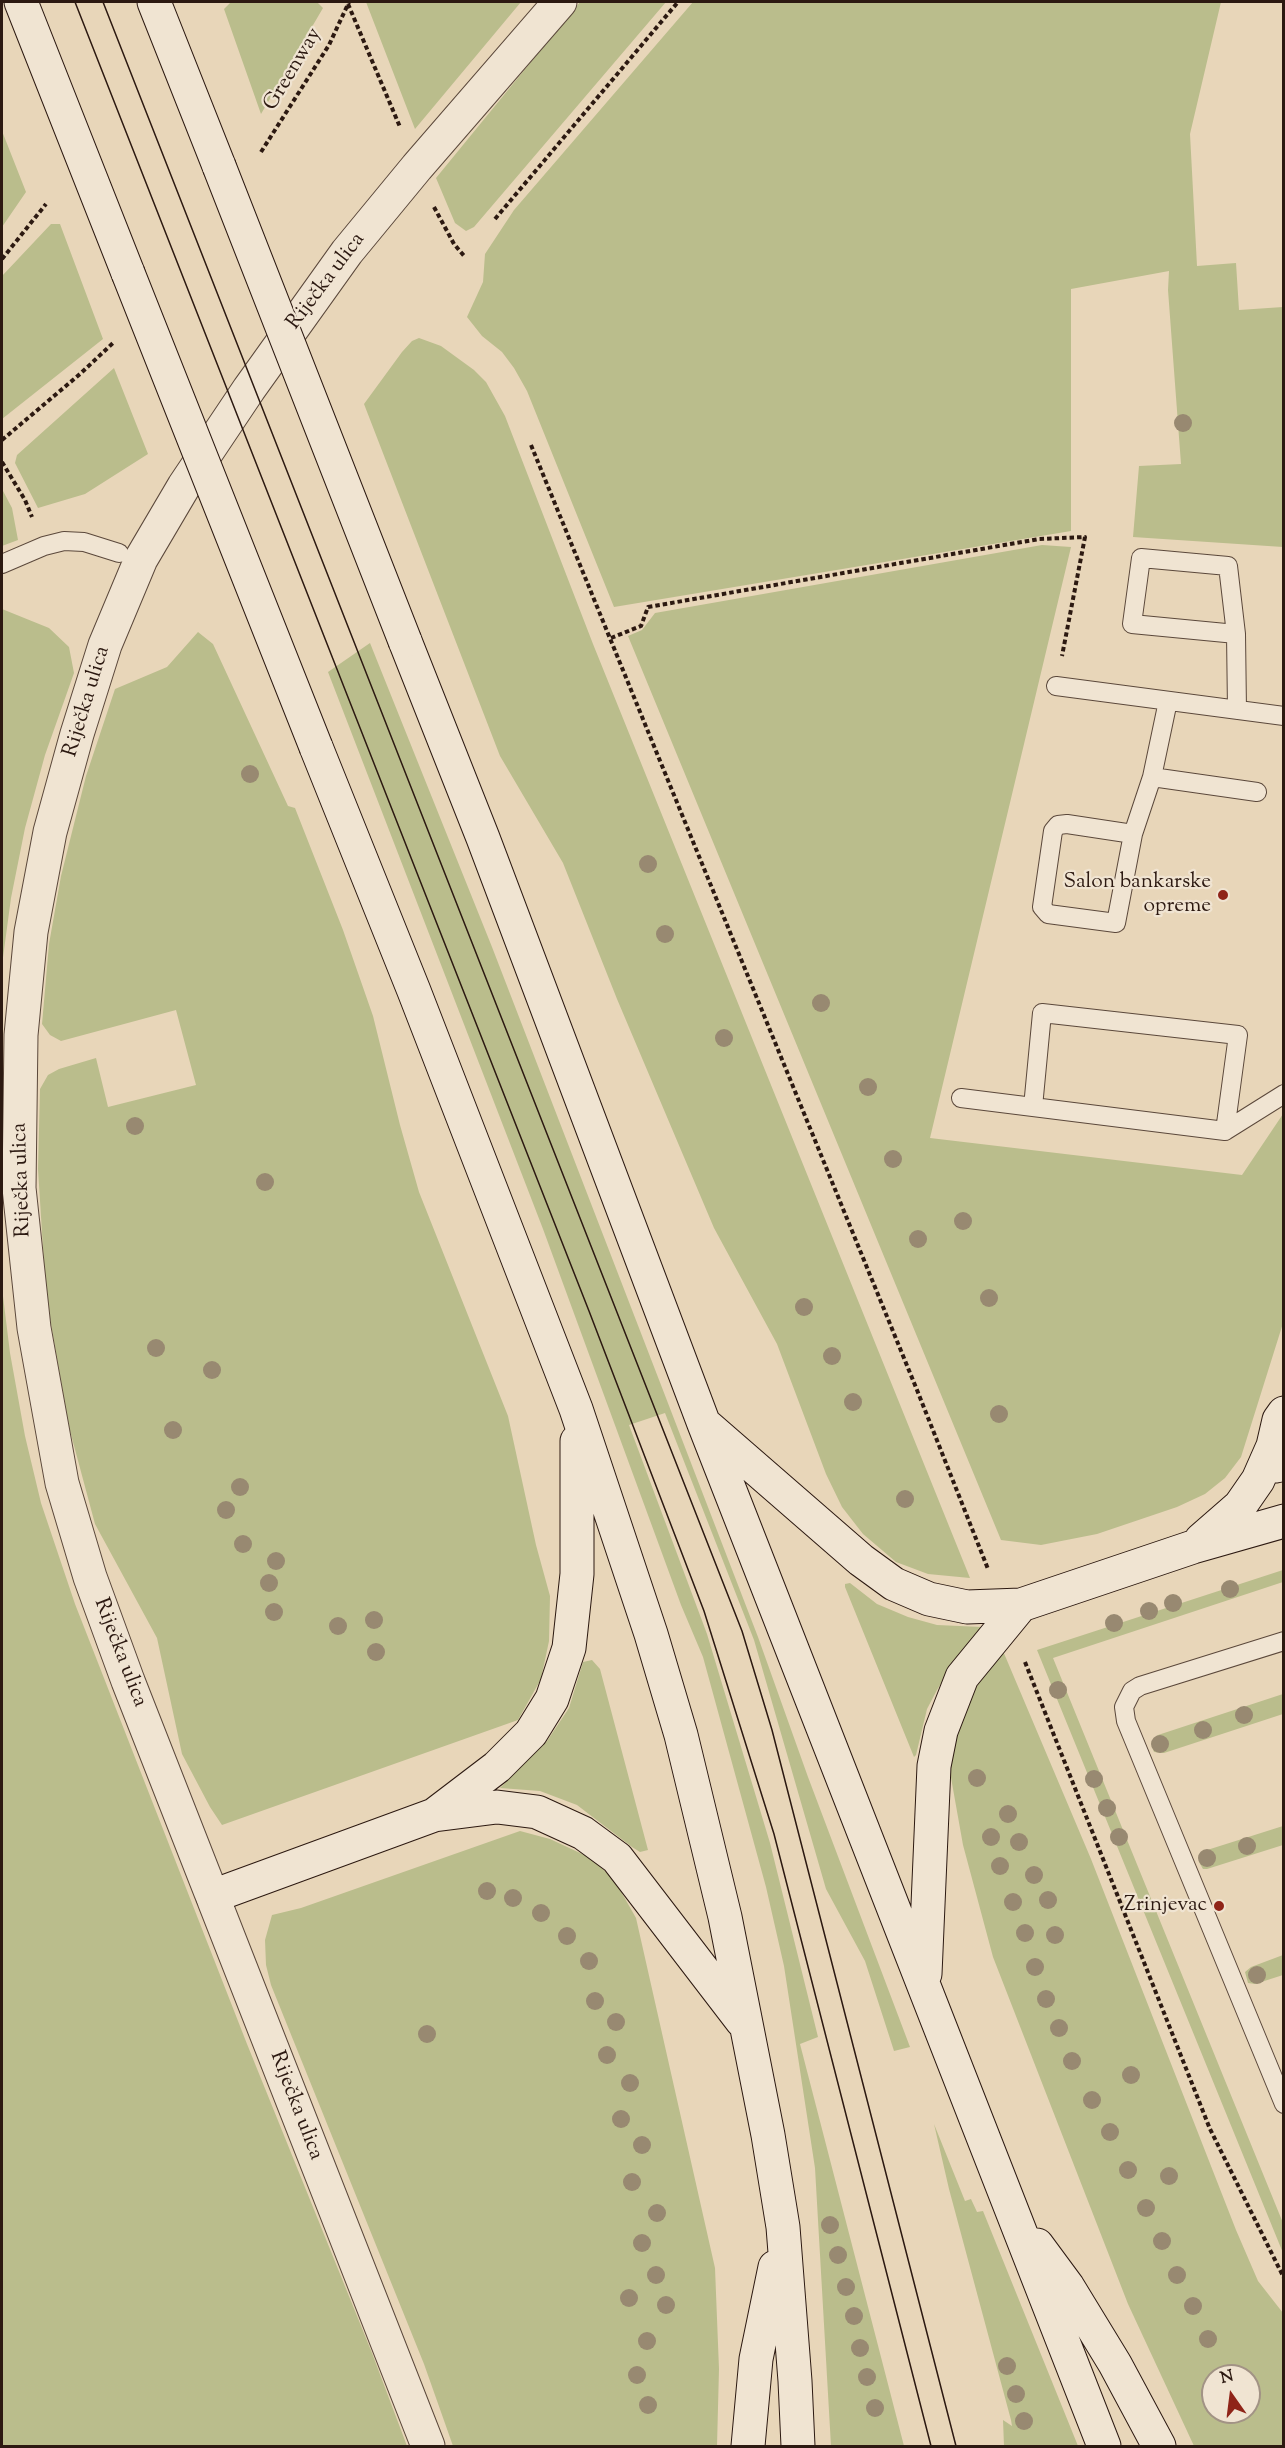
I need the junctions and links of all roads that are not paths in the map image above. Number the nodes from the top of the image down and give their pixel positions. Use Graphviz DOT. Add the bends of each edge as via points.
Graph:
graph roads {
  1 [pos="21,2"];
  2 [pos="154,2"];
  3 [pos="560,2"];
  4 [pos="119,553"];
  5 [pos="2,564"];
  6 [pos="1236,634"];
  7 [pos="1056,686"];
  8 [pos="1168,701"];
  9 [pos="1238,710"];
  10 [pos="1284,717"];
  11 [pos="1152,777"];
  12 [pos="1257,792"];
  13 [pos="1133,834"];
  14 [pos="1284,1094"];
  15 [pos="961,1098"];
  16 [pos="1033,1107"];
  17 [pos="1225,1131"];
  18 [pos="576,1410"];
  19 [pos="1280,1421"];
  20 [pos="704,1424"];
  21 [pos="1284,1481"];
  22 [pos="1284,1521"];
  23 [pos="1193,1547"];
  24 [pos="1021,1605"];
  25 [pos="1284,1641"];
  26 [pos="434,1815"];
  27 [pos="213,1896"];
  28 [pos="925,1988"];
  29 [pos="746,2027"];
  30 [pos="1284,2104"];
  31 [pos="1011,2210"];
  32 [pos="783,2227"];
  33 [pos="428,2446"];
  34 [pos="748,2446"];
  35 [pos="798,2446"];
  36 [pos="1104,2446"];
  37 [pos="1160,2446"];
  1 -- 18 [label="main road, bridge"];
  2 -- 20 [label="main road, bridge" via="483,838"];
  3 -- 27 [label="main road, Riječka ulica" via="347,252 242,398 147,550 105,645 77,734 50,832 31,932 21,1035 19,1188 34,1328 51,1426 62,1483 90,1577"];
  4 -- 5 [label="lane" via="84,542 64,541"];
  6 -- 6 [label="lane" via="1228,566 1141,558 1132,624"];
  6 -- 9 [label="lane"];
  7 -- 8 [label="lane"];
  8 -- 9 [label="lane"];
  8 -- 11 [label="lane"];
  9 -- 10 [label="lane"];
  11 -- 12 [label="lane"];
  11 -- 13 [label="lane"];
  13 -- 13 [label="lane" via="1116,923 1048,914 1042,907 1053,831 1058,825"];
  14 -- 17 [label="lane"];
  15 -- 16 [label="lane"];
  16 -- 17 [label="lane"];
  16 -- 17 [label="lane" via="1042,1013 1238,1035"];
  18 -- 26 [label="main road" via="578,1574 569,1648 552,1699 531,1733 504,1760"];
  18 -- 29 [label="main road" via="681,1735 725,1917"];
  19 -- 21 [label="main road" via="1276,1467"];
  19 -- 23 [label="main road" via="1267,1463 1240,1506"];
  20 -- 24 [label="main road" via="894,1584 929,1599 967,1607"];
  20 -- 28 [label="main road"];
  22 -- 23 [label="main road"];
  23 -- 24 [label="main road"];
  24 -- 28 [label="main road" via="962,1677 940,1731 934,1766"];
  25 -- 30 [label="lane" via="1140,1686 1132,1691 1124,1707 1126,1721"];
  26 -- 27 [label="main road"];
  26 -- 29 [label="main road" via="497,1807 537,1812 583,1833 617,1858"];
  27 -- 33 [label="main road, Riječka ulica"];
  28 -- 31 [label="main road"];
  29 -- 32 [label="main road"];
  31 -- 36 [label="main road"];
  31 -- 37 [label="main road" via="1068,2287"];
  32 -- 34 [label="main road" via="756,2359"];
  32 -- 35 [label="main road"];
}
